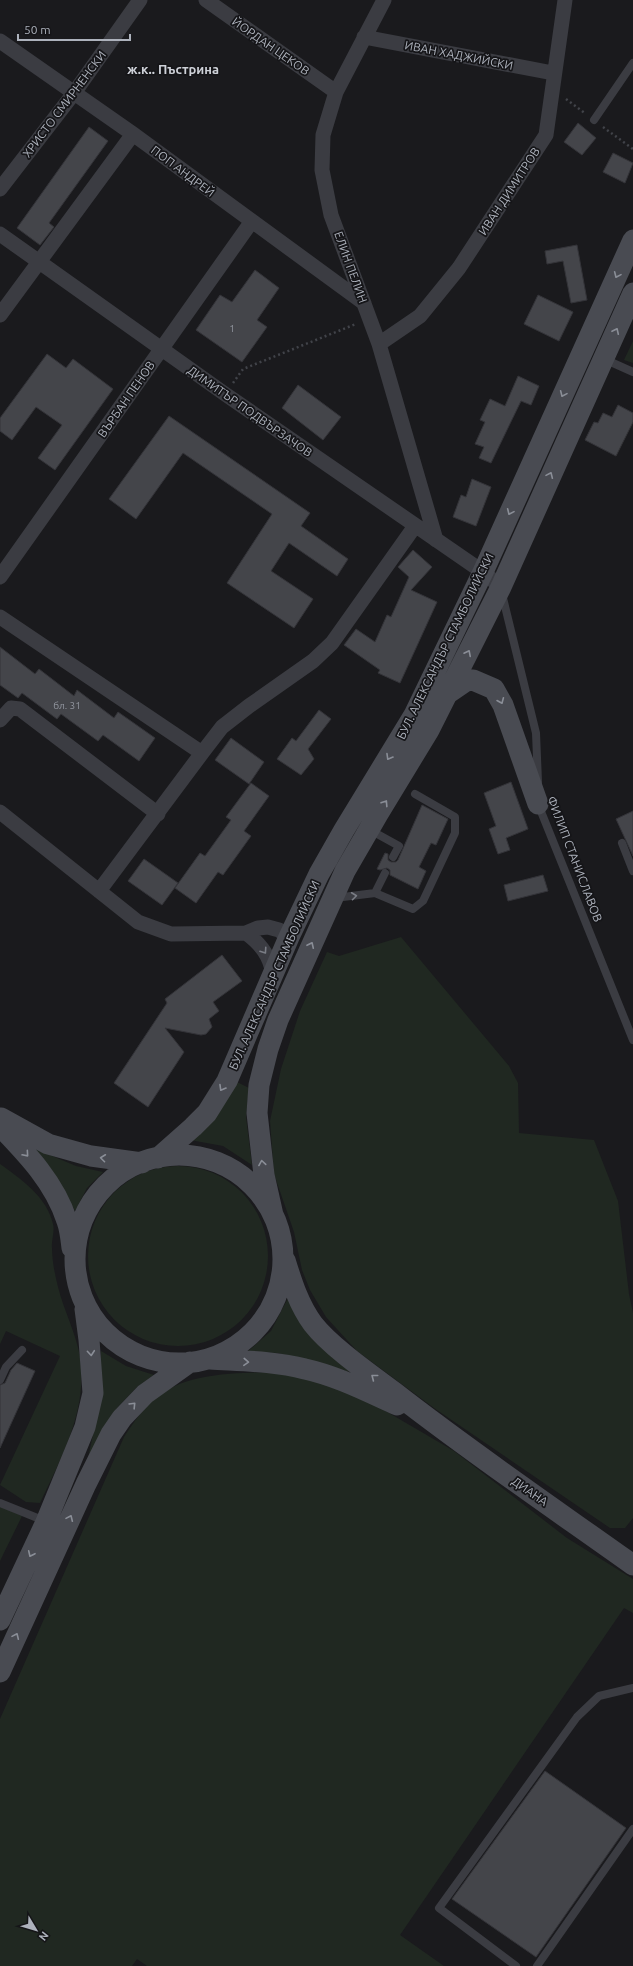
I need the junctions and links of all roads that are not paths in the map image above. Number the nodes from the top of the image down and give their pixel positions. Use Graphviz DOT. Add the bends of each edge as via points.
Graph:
graph roads {
  1 [pos="140,0"];
  2 [pos="206,0"];
  3 [pos="384,0"];
  4 [pos="565,0"];
  5 [pos="364,37"];
  6 [pos="0,41"];
  7 [pos="633,63"];
  8 [pos="553,73"];
  9 [pos="336,92"];
  10 [pos="74,93"];
  11 [pos="594,120"];
  12 [pos="134,134"];
  13 [pos="0,188"];
  14 [pos="252,221"];
  15 [pos="0,234"];
  16 [pos="633,240"];
  17 [pos="39,262"];
  18 [pos="633,293"];
  19 [pos="364,303"];
  20 [pos="0,315"];
  21 [pos="379,344"];
  22 [pos="162,349"];
  23 [pos="603,358"];
  24 [pos="633,372"];
  25 [pos="415,526"];
  26 [pos="436,540"];
  27 [pos="483,572"];
  28 [pos="0,577"];
  29 [pos="501,587"];
  30 [pos="0,617"];
  31 [pos="447,694"];
  32 [pos="0,720"];
  33 [pos="202,753"];
  34 [pos="415,794"];
  35 [pos="538,804"];
  36 [pos="158,814"];
  37 [pos="1,815"];
  38 [pos="359,824"];
  39 [pos="622,843"];
  40 [pos="393,857"];
  41 [pos="633,871"];
  42 [pos="385,873"];
  43 [pos="99,891"];
  44 [pos="375,894"];
  45 [pos="332,899"];
  46 [pos="246,933"];
  47 [pos="289,937"];
  48 [pos="272,974"];
  49 [pos="278,1020"];
  50 [pos="633,1040"];
  51 [pos="0,1117"];
  52 [pos="0,1126"];
  53 [pos="150,1160"];
  54 [pos="273,1215"];
  55 [pos="282,1252"];
  56 [pos="75,1265"];
  57 [pos="83,1300"];
  58 [pos="22,1350"];
  59 [pos="199,1361"];
  60 [pos="0,1380"];
  61 [pos="427,1418"];
  62 [pos="0,1503"];
  63 [pos="46,1522"];
  64 [pos="632,1561"];
  65 [pos="6,1598"];
  66 [pos="0,1620"];
  67 [pos="0,1672"];
  68 [pos="633,1688"];
  69 [pos="633,1829"];
  70 [pos="516,1966"];
  71 [pos="537,1966"];
  1 -- 10 [label="street, ХРИСТО СМИРНЕНСКИ"];
  2 -- 9 [label="street, ЙОРДАН ЦЕКОВ"];
  3 -- 5 [label="street, ЕЛИН ПЕЛИН"];
  4 -- 8 [label="street, ИВАН ДИМИТРОВ"];
  5 -- 8 [label="street, ИВАН ХАДЖИЙСКИ"];
  5 -- 9 [label="street, ЕЛИН ПЕЛИН"];
  6 -- 10 [label="street, ПОП АНДРЕЙ"];
  7 -- 11 [label="lane"];
  8 -- 21 [label="street, ИВАН ДИМИТРОВ" via="546,135 454,274 420,316"];
  9 -- 19 [label="street, ЕЛИН ПЕЛИН" via="322,135 322,170 332,215"];
  10 -- 12 [label="street, ПОП АНДРЕЙ"];
  10 -- 13 [label="street, ХРИСТО СМИРНЕНСКИ"];
  12 -- 14 [label="street, ПОП АНДРЕЙ"];
  12 -- 17 [label="street"];
  14 -- 19 [label="street, ПОП АНДРЕЙ"];
  14 -- 22 [label="street, ВЪРБАН ПЕНОВ"];
  15 -- 17 [label="street, ДИМИТЪР ПОДВЪРЗАЧОВ"];
  16 -- 27 [label="main road, БУЛ. АЛЕКСАНДЪР СТАМБОЛИЙСКИ, one-way"];
  17 -- 20 [label="street"];
  17 -- 22 [label="street, ДИМИТЪР ПОДВЪРЗАЧОВ"];
  23 -- 18 [label="main road, БУЛ. АЛЕКСАНДЪР СТАМБОЛИЙСКИ, one-way"];
  19 -- 21 [label="street, ЕЛИН ПЕЛИН"];
  21 -- 26 [label="street, ЕЛИН ПЕЛИН"];
  22 -- 25 [label="street, ДИМИТЪР ПОДВЪРЗАЧОВ"];
  22 -- 28 [label="street, ВЪРБАН ПЕНОВ"];
  23 -- 24 [label="lane"];
  29 -- 23 [label="main road, БУЛ. АЛЕКСАНДЪР СТАМБОЛИЙСКИ, one-way"];
  25 -- 26 [label="street, ДИМИТЪР ПОДВЪРЗАЧОВ"];
  25 -- 33 [label="street" via="332,643 313,661 222,727"];
  26 -- 27 [label="street, ДИМИТЪР ПОДВЪРЗАЧОВ"];
  27 -- 29 [label="street, ДИМИТЪР ПОДВЪРЗАЧОВ"];
  27 -- 38 [label="main road, БУЛ. АЛЕКСАНДЪР СТАМБОЛИЙСКИ, one-way" via="414,716 378,777"];
  31 -- 29 [label="main road, БУЛ. АЛЕКСАНДЪР СТАМБОЛИЙСКИ, one-way"];
  29 -- 35 [label="lane, ФИЛИП СТАНИСЛАВОВ" via="536,733"];
  30 -- 33 [label="street"];
  31 -- 35 [label="main road, one-way" via="466,681 473,680 494,689 503,705"];
  38 -- 31 [label="main road, БУЛ. АЛЕКСАНДЪР СТАМБОЛИЙСКИ, one-way" via="429,730"];
  32 -- 36 [label="street" via="11,708 20,709"];
  33 -- 36 [label="street"];
  34 -- 44 [label="lane" via="455,817 455,833 423,901 413,909"];
  35 -- 50 [label="lane, ФИЛИП СТАНИСЛАВОВ"];
  36 -- 43 [label="street"];
  37 -- 43 [label="street"];
  38 -- 40 [label="lane" via="399,846"];
  38 -- 45 [label="main road, БУЛ. АЛЕКСАНДЪР СТАМБОЛИЙСКИ"];
  38 -- 47 [label="main road, БУЛ. АЛЕКСАНДЪР СТАМБОЛИЙСКИ" via="320,874"];
  39 -- 41 [label="lane"];
  42 -- 44 [label="lane"];
  43 -- 46 [label="street" via="138,922 171,934"];
  45 -- 44 [label="lane, one-way"];
  49 -- 45 [label="main road, БУЛ. АЛЕКСАНДЪР СТАМБОЛИЙСКИ, one-way"];
  46 -- 47 [label="street" via="268,927 279,930"];
  46 -- 48 [label="street, one-way" via="266,954"];
  47 -- 48 [label="main road, БУЛ. АЛЕКСАНДЪР СТАМБОЛИЙСКИ"];
  47 -- 49 [label="main road" via="290,963"];
  48 -- 53 [label="main road, БУЛ. АЛЕКСАНДЪР СТАМБОЛИЙСКИ, one-way" via="229,1076 207,1113 193,1128"];
  54 -- 49 [label="main road, БУЛ. АЛЕКСАНДЪР СТАМБОЛИЙСКИ, one-way" via="264,1174 257,1113 259,1085"];
  53 -- 51 [label="main road, one-way" via="90,1156 48,1144"];
  52 -- 56 [label="main road, one-way" via="43,1174 60,1203 68,1222"];
  53 -- 54 [label="main road" via="172,1156 199,1157 226,1166 248,1182"];
  53 -- 56 [label="main road" via="119,1175 92,1203 77,1239"];
  54 -- 55 [label="main road"];
  55 -- 59 [label="main road" via="280,1280 271,1307 263,1319 233,1348"];
  61 -- 55 [label="main road, one-way" via="360,1366 314,1325 296,1295"];
  56 -- 57 [label="main road"];
  57 -- 59 [label="main road" via="103,1330 121,1346 154,1360"];
  57 -- 63 [label="main road, one-way" via="90,1340 93,1392 80,1444"];
  58 -- 60 [label="lane" via="6,1367"];
  59 -- 61 [label="main road, one-way" via="267,1362 307,1369 360,1388"];
  67 -- 59 [label="main road, one-way" via="111,1434 145,1394"];
  61 -- 64 [label="main road, ДИАНА"];
  62 -- 63 [label="lane"];
  63 -- 65 [label="main road, one-way"];
  65 -- 66 [label="main road"];
  68 -- 70 [label="lane" via="599,1696 576,1717 439,1908"];
  69 -- 71 [label="lane"];
}
